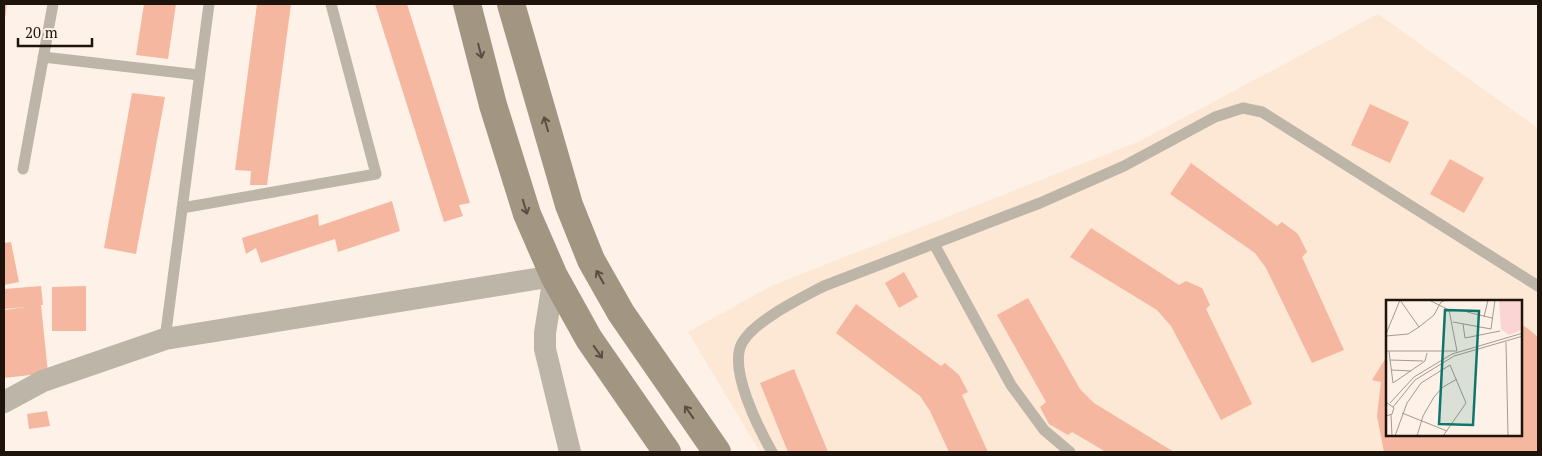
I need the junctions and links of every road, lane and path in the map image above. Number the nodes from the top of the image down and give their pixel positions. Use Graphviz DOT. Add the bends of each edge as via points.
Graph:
graph roads {
  1 [pos="53,4"];
  2 [pos="209,4"];
  3 [pos="331,4"];
  4 [pos="468,4"];
  5 [pos="511,4"];
  6 [pos="43,57"];
  7 [pos="199,75"];
  8 [pos="23,169"];
  9 [pos="182,208"];
  10 [pos="934,244"];
  11 [pos="554,276"];
  12 [pos="1538,286"];
  13 [pos="164,339"];
  14 [pos="43,381"];
  15 [pos="4,385"];
  16 [pos="4,402"];
  17 [pos="570,452"];
  18 [pos="667,452"];
  19 [pos="717,452"];
  20 [pos="772,452"];
  21 [pos="1070,452"];
  1 -- 6 [label="lane"];
  2 -- 7 [label="lane"];
  3 -- 9 [label="lane" via="376,174"];
  4 -- 11 [label="main road, one-way" via="493,105 527,214"];
  19 -- 5 [label="main road, one-way" via="620,313 591,260 569,205"];
  6 -- 7 [label="lane"];
  6 -- 8 [label="lane"];
  7 -- 9 [label="lane"];
  9 -- 13 [label="lane"];
  10 -- 12 [label="lane" via="1107,173 1215,117 1243,108 1262,112"];
  10 -- 20 [label="lane" via="816,290 754,328 741,344 739,362 744,388 755,422"];
  10 -- 21 [label="lane" via="1011,386 1044,430"];
  11 -- 13 [label="street"];
  11 -- 17 [label="street" via="545,333 546,349"];
  11 -- 18 [label="main road, one-way" via="589,339"];
  13 -- 14 [label="street"];
  14 -- 15 [label="street"];
  14 -- 16 [label="street"];
}
